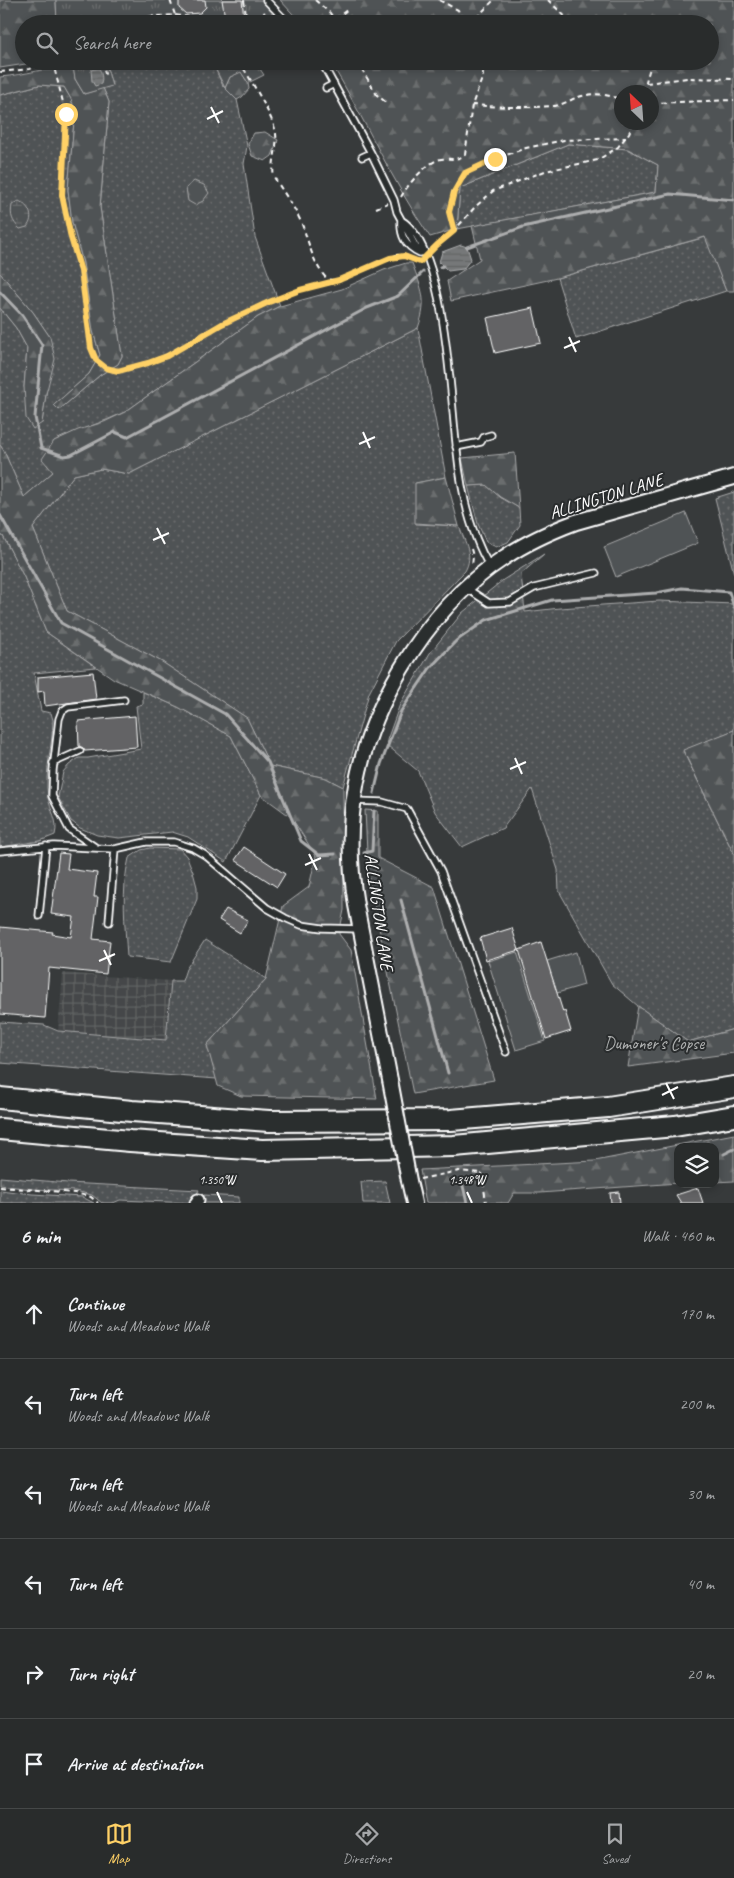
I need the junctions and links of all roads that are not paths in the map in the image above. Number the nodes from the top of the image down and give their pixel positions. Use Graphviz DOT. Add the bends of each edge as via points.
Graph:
graph roads {
  1 [pos="266,0"];
  2 [pos="280,15"];
  3 [pos="326,70"];
  4 [pos="334,84"];
  5 [pos="326,88"];
  6 [pos="371,153"];
  7 [pos="362,157"];
  8 [pos="401,220"];
  9 [pos="426,255"];
  10 [pos="492,436"];
  11 [pos="456,447"];
  12 [pos="734,477"];
  13 [pos="490,567"];
  14 [pos="596,573"];
  15 [pos="466,588"];
  16 [pos="124,700"];
  17 [pos="80,751"];
  18 [pos="53,762"];
  19 [pos="354,801"];
  20 [pos="46,846"];
  21 [pos="97,848"];
  22 [pos="115,849"];
  23 [pos="0,850"];
  24 [pos="39,916"];
  25 [pos="109,922"];
  26 [pos="360,929"];
  27 [pos="506,1052"];
  28 [pos="734,1088"];
  29 [pos="0,1098"];
  30 [pos="734,1116"];
  31 [pos="0,1129"];
  32 [pos="414,1203"];
  1 -- 2 [label="lane"];
  3 -- 4 [label="lane"];
  4 -- 5 [label="lane"];
  4 -- 6 [label="lane"];
  6 -- 7 [label="lane"];
  6 -- 8 [label="lane"];
  8 -- 9 [label="lane" via="410,225"];
  8 -- 9 [label="lane" via="400,231 410,248"];
  9 -- 11 [label="lane" via="440,307"];
  10 -- 11 [label="lane" via="484,437 481,442"];
  11 -- 13 [label="lane" via="468,509 478,544"];
  12 -- 13 [label="street, ALLINGTON LANE" via="561,528"];
  13 -- 15 [label="street, ALLINGTON LANE"];
  14 -- 15 [label="lane" via="534,588 510,602 489,603"];
  15 -- 19 [label="street, ALLINGTON LANE" via="419,640 387,694 368,742"];
  16 -- 18 [label="lane" via="64,708 59,719"];
  17 -- 18 [label="lane"];
  18 -- 21 [label="lane" via="52,796 70,829"];
  19 -- 26 [label="street, ALLINGTON LANE" via="352,884"];
  19 -- 27 [label="lane" via="382,802 407,810 441,871"];
  20 -- 21 [label="lane"];
  20 -- 23 [label="lane"];
  20 -- 24 [label="lane"];
  21 -- 22 [label="lane"];
  22 -- 25 [label="lane"];
  22 -- 26 [label="lane" via="146,842 183,844 205,855 267,908 285,918 301,925"];
  26 -- 32 [label="street, ALLINGTON LANE, bridge"];
  28 -- 29 [label="highway" via="608,1107 443,1120 269,1121"];
  30 -- 31 [label="highway" via="675,1126 454,1146 272,1150"];
}
